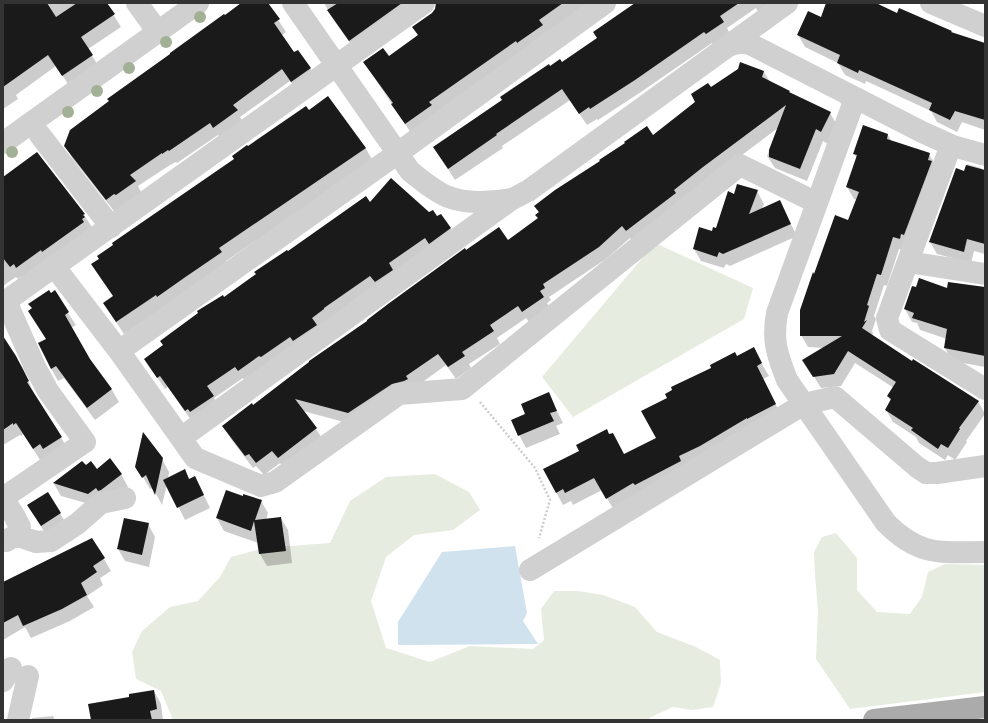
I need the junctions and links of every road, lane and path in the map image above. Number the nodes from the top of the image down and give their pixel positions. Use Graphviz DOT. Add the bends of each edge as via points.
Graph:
graph roads {
  1 [pos="137,3"];
  2 [pos="198,3"];
  3 [pos="293,3"];
  4 [pos="424,3"];
  5 [pos="605,3"];
  6 [pos="787,3"];
  7 [pos="931,3"];
  8 [pos="985,26"];
  9 [pos="158,32"];
  10 [pos="728,46"];
  11 [pos="337,66"];
  12 [pos="846,93"];
  13 [pos="40,135"];
  14 [pos="3,143"];
  15 [pos="951,145"];
  16 [pos="398,153"];
  17 [pos="985,155"];
  18 [pos="512,199"];
  19 [pos="817,203"];
  20 [pos="111,227"];
  21 [pos="908,262"];
  22 [pos="54,266"];
  23 [pos="985,274"];
  24 [pos="5,302"];
  25 [pos="119,351"];
  26 [pos="466,385"];
  27 [pos="985,389"];
  28 [pos="804,404"];
  29 [pos="181,438"];
  30 [pos="985,466"];
  31 [pos="3,498"];
  32 [pos="125,498"];
  33 [pos="10,538"];
  34 [pos="538,540"];
  35 [pos="985,552"];
  36 [pos="530,570"];
  37 [pos="14,675"];
  38 [pos="985,707"];
  39 [pos="18,720"];
  40 [pos="874,720"];
  1 -- 9 [label="street"];
  2 -- 9 [label="street"];
  3 -- 11 [label="street"];
  4 -- 11 [label="street"];
  5 -- 16 [label="street"];
  6 -- 10 [label="street"];
  7 -- 8 [label="street"];
  9 -- 14 [label="street"];
  10 -- 12 [label="street" via="742,42 750,44"];
  10 -- 18 [label="street" via="528,191"];
  11 -- 16 [label="street"];
  11 -- 20 [label="street"];
  12 -- 15 [label="street"];
  12 -- 19 [label="street" via="853,104"];
  13 -- 20 [label="street"];
  15 -- 17 [label="street"];
  15 -- 21 [label="street"];
  16 -- 18 [label="street" via="410,171 446,196 476,201"];
  16 -- 25 [label="street"];
  18 -- 29 [label="street"];
  19 -- 26 [label="street" via="740,165"];
  19 -- 28 [label="street" via="777,313 774,328 775,344 787,380"];
  20 -- 22 [label="street"];
  21 -- 23 [label="street"];
  21 -- 27 [label="street" via="887,318 890,330"];
  22 -- 24 [label="street"];
  22 -- 25 [label="street"];
  24 -- 31 [label="street" via="48,391 85,442"];
  25 -- 29 [label="street"];
  26 -- 29 [label="street" via="462,389 399,394 274,482 261,486 195,458"];
  26 -- 34 [label="path" via="536,468 550,500"];
  28 -- 30 [label="street" via="834,397 926,473"];
  28 -- 35 [label="street" via="886,523 898,535 926,550"];
  28 -- 36 [label="street"];
  31 -- 33 [label="street" via="20,527"];
  32 -- 33 [label="street" via="101,504 51,541 36,542"];
  37 -- 39 [label="street"];
  38 -- 40 [label="main road"];
}
